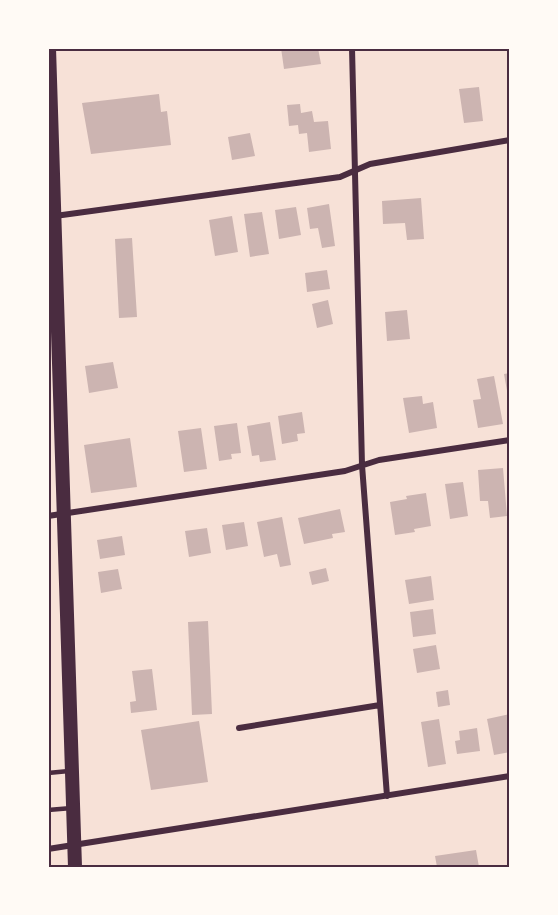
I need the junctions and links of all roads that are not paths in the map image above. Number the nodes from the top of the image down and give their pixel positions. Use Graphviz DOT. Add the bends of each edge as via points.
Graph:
graph roads {
  1 [pos="49,48"];
  2 [pos="352,48"];
  3 [pos="510,140"];
  4 [pos="355,170"];
  5 [pos="51,216"];
  6 [pos="52,293"];
  7 [pos="53,337"];
  8 [pos="53,357"];
  9 [pos="510,440"];
  10 [pos="362,465"];
  11 [pos="64,514"];
  12 [pos="48,516"];
  13 [pos="380,705"];
  14 [pos="239,728"];
  15 [pos="72,771"];
  16 [pos="48,773"];
  17 [pos="510,776"];
  18 [pos="387,796"];
  19 [pos="73,808"];
  20 [pos="48,810"];
  21 [pos="75,844"];
  22 [pos="48,849"];
  23 [pos="75,867"];
  1 -- 5 [label="main road"];
  2 -- 4 [label="street"];
  3 -- 4 [label="street" via="370,164"];
  4 -- 5 [label="street" via="340,177"];
  4 -- 10 [label="street"];
  5 -- 6 [label="main road"];
  6 -- 7 [label="main road"];
  7 -- 8 [label="main road"];
  8 -- 11 [label="main road"];
  9 -- 10 [label="street" via="379,459"];
  10 -- 11 [label="street" via="345,471"];
  10 -- 13 [label="street"];
  11 -- 12 [label="street"];
  11 -- 15 [label="main road"];
  13 -- 14 [label="street"];
  13 -- 18 [label="street"];
  15 -- 16 [label="lane"];
  15 -- 19 [label="main road"];
  17 -- 18 [label="street"];
  18 -- 21 [label="street"];
  19 -- 20 [label="lane"];
  19 -- 21 [label="main road"];
  21 -- 22 [label="street"];
  21 -- 23 [label="main road"];
}
